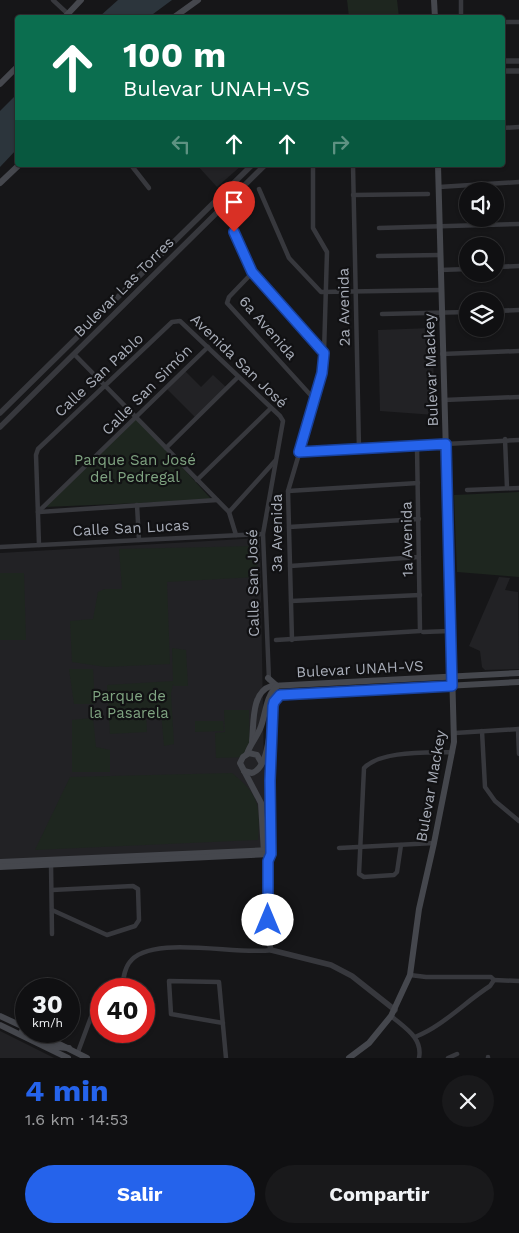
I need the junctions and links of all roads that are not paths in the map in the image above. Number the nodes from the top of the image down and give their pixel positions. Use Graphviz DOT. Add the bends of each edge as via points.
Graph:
graph roads {
  1 [pos="53,0"];
  2 [pos="81,0"];
  3 [pos="198,0"];
  4 [pos="434,0"];
  5 [pos="461,0"];
  6 [pos="65,15"];
  7 [pos="67,15"];
  8 [pos="177,15"];
  9 [pos="435,15"];
  10 [pos="461,15"];
  11 [pos="505,22"];
  12 [pos="519,22"];
  13 [pos="505,61"];
  14 [pos="519,61"];
  15 [pos="15,69"];
  16 [pos="505,71"];
  17 [pos="519,71"];
  18 [pos="0,84"];
  19 [pos="519,127"];
  20 [pos="505,128"];
  21 [pos="17,167"];
  22 [pos="133,167"];
  23 [pos="250,167"];
  24 [pos="263,167"];
  25 [pos="313,167"];
  26 [pos="353,167"];
  27 [pos="438,167"];
  28 [pos="519,182"];
  29 [pos="0,183"];
  30 [pos="438,187"];
  31 [pos="149,188"];
  32 [pos="259,189"];
  33 [pos="428,194"];
  34 [pos="353,195"];
  35 [pos="219,198"];
  36 [pos="222,208"];
  37 [pos="519,224"];
  38 [pos="440,227"];
  39 [pos="380,228"];
  40 [pos="440,255"];
  41 [pos="378,256"];
  42 [pos="519,266"];
  43 [pos="504,267"];
  44 [pos="459,269"];
  45 [pos="440,270"];
  46 [pos="252,272"];
  47 [pos="441,290"];
  48 [pos="326,292"];
  49 [pos="356,292"];
  50 [pos="519,310"];
  51 [pos="504,311"];
  52 [pos="459,312"];
  53 [pos="442,313"];
  54 [pos="382,314"];
  55 [pos="177,320"];
  56 [pos="208,347"];
  57 [pos="519,351"];
  58 [pos="324,353"];
  59 [pos="74,354"];
  60 [pos="442,354"];
  61 [pos="238,377"];
  62 [pos="105,386"];
  63 [pos="519,397"];
  64 [pos="315,400"];
  65 [pos="444,400"];
  66 [pos="271,408"];
  67 [pos="0,413"];
  68 [pos="137,418"];
  69 [pos="283,421"];
  70 [pos="0,427"];
  71 [pos="505,439"];
  72 [pos="519,440"];
  73 [pos="446,444"];
  74 [pos="417,447"];
  75 [pos="166,448"];
  76 [pos="359,449"];
  77 [pos="299,452"];
  78 [pos="276,460"];
  79 [pos="197,480"];
  80 [pos="418,483"];
  81 [pos="507,488"];
  82 [pos="519,488"];
  83 [pos="467,490"];
  84 [pos="288,491"];
  85 [pos="217,500"];
  86 [pos="137,505"];
  87 [pos="38,512"];
  88 [pos="229,512"];
  89 [pos="419,519"];
  90 [pos="288,527"];
  91 [pos="263,534"];
  92 [pos="236,535"];
  93 [pos="140,540"];
  94 [pos="39,545"];
  95 [pos="0,547"];
  96 [pos="419,557"];
  97 [pos="290,566"];
  98 [pos="420,595"];
  99 [pos="291,601"];
  100 [pos="422,631"];
  101 [pos="450,631"];
  102 [pos="292,640"];
  103 [pos="272,641"];
  104 [pos="519,673"];
  105 [pos="268,678"];
  106 [pos="452,678"];
  107 [pos="519,682"];
  108 [pos="274,686"];
  109 [pos="452,686"];
  110 [pos="518,729"];
  111 [pos="482,731"];
  112 [pos="272,733"];
  113 [pos="454,733"];
  114 [pos="252,741"];
  115 [pos="453,752"];
  116 [pos="247,754"];
  117 [pos="519,754"];
  118 [pos="260,764"];
  119 [pos="244,771"];
  120 [pos="270,781"];
  121 [pos="519,821"];
  122 [pos="434,843"];
  123 [pos="401,845"];
  124 [pos="360,847"];
  125 [pos="338,848"];
  126 [pos="267,854"];
  127 [pos="89,861"];
  128 [pos="0,862"];
  129 [pos="51,864"];
  130 [pos="0,867"];
  131 [pos="52,890"];
  132 [pos="52,910"];
  133 [pos="52,934"];
  134 [pos="271,950"];
  135 [pos="410,974"];
  136 [pos="125,978"];
  137 [pos="494,980"];
  138 [pos="519,981"];
  139 [pos="395,1010"];
  140 [pos="0,1016"];
  141 [pos="391,1016"];
  142 [pos="90,1020"];
  143 [pos="0,1021"];
  144 [pos="15,1023"];
  145 [pos="223,1023"];
  146 [pos="0,1025"];
  147 [pos="15,1027"];
  148 [pos="416,1037"];
  149 [pos="50,1043"];
  150 [pos="56,1043"];
  151 [pos="55,1046"];
  152 [pos="69,1048"];
  153 [pos="78,1052"];
  154 [pos="456,1054"];
  155 [pos="65,1057"];
  156 [pos="87,1058"];
  157 [pos="226,1058"];
  158 [pos="349,1058"];
  159 [pos="419,1058"];
  160 [pos="448,1058"];
  1 -- 6 [label="street"];
  2 -- 7 [label="main road"];
  3 -- 8 [label="main road"];
  4 -- 9 [label="main road"];
  5 -- 10 [label="street"];
  11 -- 12 [label="street"];
  13 -- 14 [label="street"];
  15 -- 18 [label="main road"];
  16 -- 17 [label="street"];
  19 -- 20 [label="street"];
  21 -- 29 [label="main road"];
  22 -- 31 [label="street"];
  23 -- 35 [label="street, Bulevar Las Torres"];
  24 -- 36 [label="street, Bulevar Las Torres"];
  25 -- 48 [label="street, 3a Avenida" via="313,228 327,252"];
  26 -- 34 [label="street, 2a Avenida"];
  27 -- 30 [label="main road, Bulevar Mackey"];
  28 -- 30 [label="street"];
  30 -- 38 [label="main road, Bulevar Mackey"];
  32 -- 48 [label="street" via="289,258 318,290"];
  33 -- 34 [label="street"];
  34 -- 49 [label="street, 2a Avenida"];
  35 -- 36 [label="street"];
  35 -- 67 [label="street, Bulevar Las Torres"];
  36 -- 46 [label="street"];
  36 -- 59 [label="street, Bulevar Las Torres"];
  37 -- 38 [label="street"];
  38 -- 39 [label="street"];
  38 -- 40 [label="main road, Bulevar Mackey"];
  40 -- 41 [label="street"];
  40 -- 45 [label="main road, Bulevar Mackey"];
  42 -- 43 [label="street"];
  44 -- 45 [label="street"];
  45 -- 47 [label="main road, Bulevar Mackey"];
  46 -- 58 [label="street"];
  46 -- 64 [label="street, 6a Avenida" via="227,303"];
  47 -- 49 [label="street"];
  47 -- 53 [label="main road, Bulevar Mackey"];
  48 -- 49 [label="street"];
  48 -- 58 [label="street, 3a Avenida"];
  49 -- 76 [label="street, 2a Avenida"];
  50 -- 51 [label="street"];
  52 -- 53 [label="street"];
  53 -- 54 [label="street"];
  53 -- 60 [label="main road, Bulevar Mackey"];
  55 -- 56 [label="street, Avenida San José"];
  55 -- 62 [label="street, Calle San Pablo"];
  56 -- 61 [label="street, Avenida San José"];
  56 -- 68 [label="street, Calle San Simón"];
  57 -- 60 [label="street"];
  58 -- 64 [label="street, 3a Avenida"];
  59 -- 62 [label="street"];
  59 -- 70 [label="street, Bulevar Las Torres"];
  60 -- 65 [label="main road, Bulevar Mackey"];
  61 -- 66 [label="street, Avenida San José"];
  61 -- 75 [label="street"];
  62 -- 68 [label="street"];
  62 -- 87 [label="street, Calle San Pablo" via="38,449"];
  63 -- 65 [label="street"];
  64 -- 77 [label="street, 3a Avenida"];
  65 -- 73 [label="main road, Bulevar Mackey"];
  66 -- 69 [label="street, Avenida San José"];
  66 -- 79 [label="street"];
  68 -- 75 [label="street"];
  68 -- 87 [label="street, Calle San Simón"];
  69 -- 78 [label="street, Calle San José"];
  71 -- 72 [label="street"];
  71 -- 73 [label="street"];
  71 -- 81 [label="street"];
  73 -- 74 [label="street"];
  73 -- 101 [label="main road, Bulevar Mackey"];
  74 -- 76 [label="street"];
  74 -- 80 [label="street, 1a Avenida"];
  75 -- 79 [label="street"];
  76 -- 77 [label="street"];
  77 -- 84 [label="street, 3a Avenida"];
  78 -- 88 [label="street"];
  78 -- 91 [label="street, Calle San José"];
  79 -- 85 [label="street"];
  80 -- 84 [label="street"];
  80 -- 89 [label="street, 1a Avenida"];
  81 -- 82 [label="street"];
  81 -- 83 [label="street"];
  84 -- 90 [label="street, 3a Avenida"];
  85 -- 86 [label="street, Calle San Lucas"];
  85 -- 88 [label="street"];
  86 -- 87 [label="street, Calle San Lucas"];
  86 -- 93 [label="street"];
  87 -- 94 [label="street"];
  88 -- 92 [label="street"];
  89 -- 90 [label="street"];
  89 -- 96 [label="street, 1a Avenida"];
  90 -- 97 [label="street, 3a Avenida"];
  91 -- 92 [label="street, Calle San Lucas"];
  91 -- 103 [label="street, Calle San José"];
  92 -- 93 [label="street, Calle San Lucas"];
  93 -- 94 [label="street, Calle San Lucas"];
  94 -- 95 [label="street, Calle San Lucas"];
  96 -- 97 [label="street"];
  96 -- 98 [label="street, 1a Avenida"];
  97 -- 99 [label="street, 3a Avenida"];
  98 -- 99 [label="street"];
  98 -- 100 [label="street, 1a Avenida"];
  99 -- 102 [label="street, 3a Avenida"];
  100 -- 101 [label="street"];
  100 -- 102 [label="street"];
  101 -- 106 [label="main road, Bulevar Mackey"];
  102 -- 103 [label="street"];
  103 -- 105 [label="street, Calle San José"];
  104 -- 106 [label="main road, Bulevar UNAH-VS"];
  105 -- 108 [label="main road"];
  106 -- 108 [label="main road, Bulevar UNAH-VS"];
  106 -- 109 [label="main road, Bulevar Mackey"];
  107 -- 109 [label="main road, Bulevar UNAH-VS"];
  108 -- 114 [label="main road, Bulevar UNAH-VS" via="259,731"];
  108 -- 114 [label="main road" via="262,690 258,697"];
  109 -- 112 [label="main road, Bulevar UNAH-VS" via="280,695 274,702"];
  109 -- 113 [label="main road, Bulevar Mackey"];
  110 -- 111 [label="street"];
  110 -- 117 [label="street"];
  111 -- 113 [label="street"];
  111 -- 121 [label="street" via="485,787 494,801"];
  112 -- 118 [label="main road"];
  112 -- 120 [label="main road, Bulevar UNAH-VS"];
  113 -- 115 [label="main road, Bulevar Mackey"];
  114 -- 116 [label="main road, Bulevar UNAH-VS"];
  115 -- 122 [label="main road, Bulevar Mackey"];
  115 -- 124 [label="street" via="394,755 366,766"];
  116 -- 118 [label="main road" via="257,755"];
  116 -- 119 [label="main road" via="240,763"];
  118 -- 119 [label="main road" via="252,773"];
  118 -- 120 [label="main road"];
  119 -- 126 [label="main road" via="262,803"];
  120 -- 126 [label="main road, Bulevar UNAH-VS"];
  122 -- 123 [label="street"];
  122 -- 135 [label="main road, Bulevar Mackey" via="418,909"];
  123 -- 124 [label="street"];
  123 -- 124 [label="street" via="397,872 391,877 361,876"];
  124 -- 125 [label="street"];
  126 -- 127 [label="main road"];
  126 -- 134 [label="street"];
  127 -- 128 [label="main road"];
  127 -- 129 [label="main road"];
  129 -- 130 [label="main road"];
  129 -- 131 [label="street"];
  131 -- 132 [label="street"];
  131 -- 132 [label="street" via="133,886 138,889 139,920 135,926 107,934"];
  132 -- 133 [label="street"];
  134 -- 136 [label="street" via="162,947 142,952 129,962"];
  134 -- 139 [label="street" via="331,965 352,976"];
  135 -- 137 [label="street" via="491,977"];
  135 -- 139 [label="main road, Bulevar Mackey"];
  137 -- 138 [label="street"];
  137 -- 148 [label="street" via="436,1028"];
  139 -- 141 [label="main road, Bulevar Mackey"];
  140 -- 144 [label="main road"];
  141 -- 148 [label="street"];
  141 -- 158 [label="main road, Bulevar Mackey" via="369,1043"];
  142 -- 153 [label="street"];
  143 -- 147 [label="main road"];
  145 -- 145 [label="street" via="219,982 169,981 171,1014"];
  145 -- 157 [label="street"];
  146 -- 155 [label="main road"];
  148 -- 159 [label="street"];
  149 -- 151 [label="main road"];
  150 -- 152 [label="main road"];
  151 -- 152 [label="main road"];
  151 -- 155 [label="main road"];
  152 -- 153 [label="main road"];
  153 -- 156 [label="main road"];
  154 -- 160 [label="street"];
}
